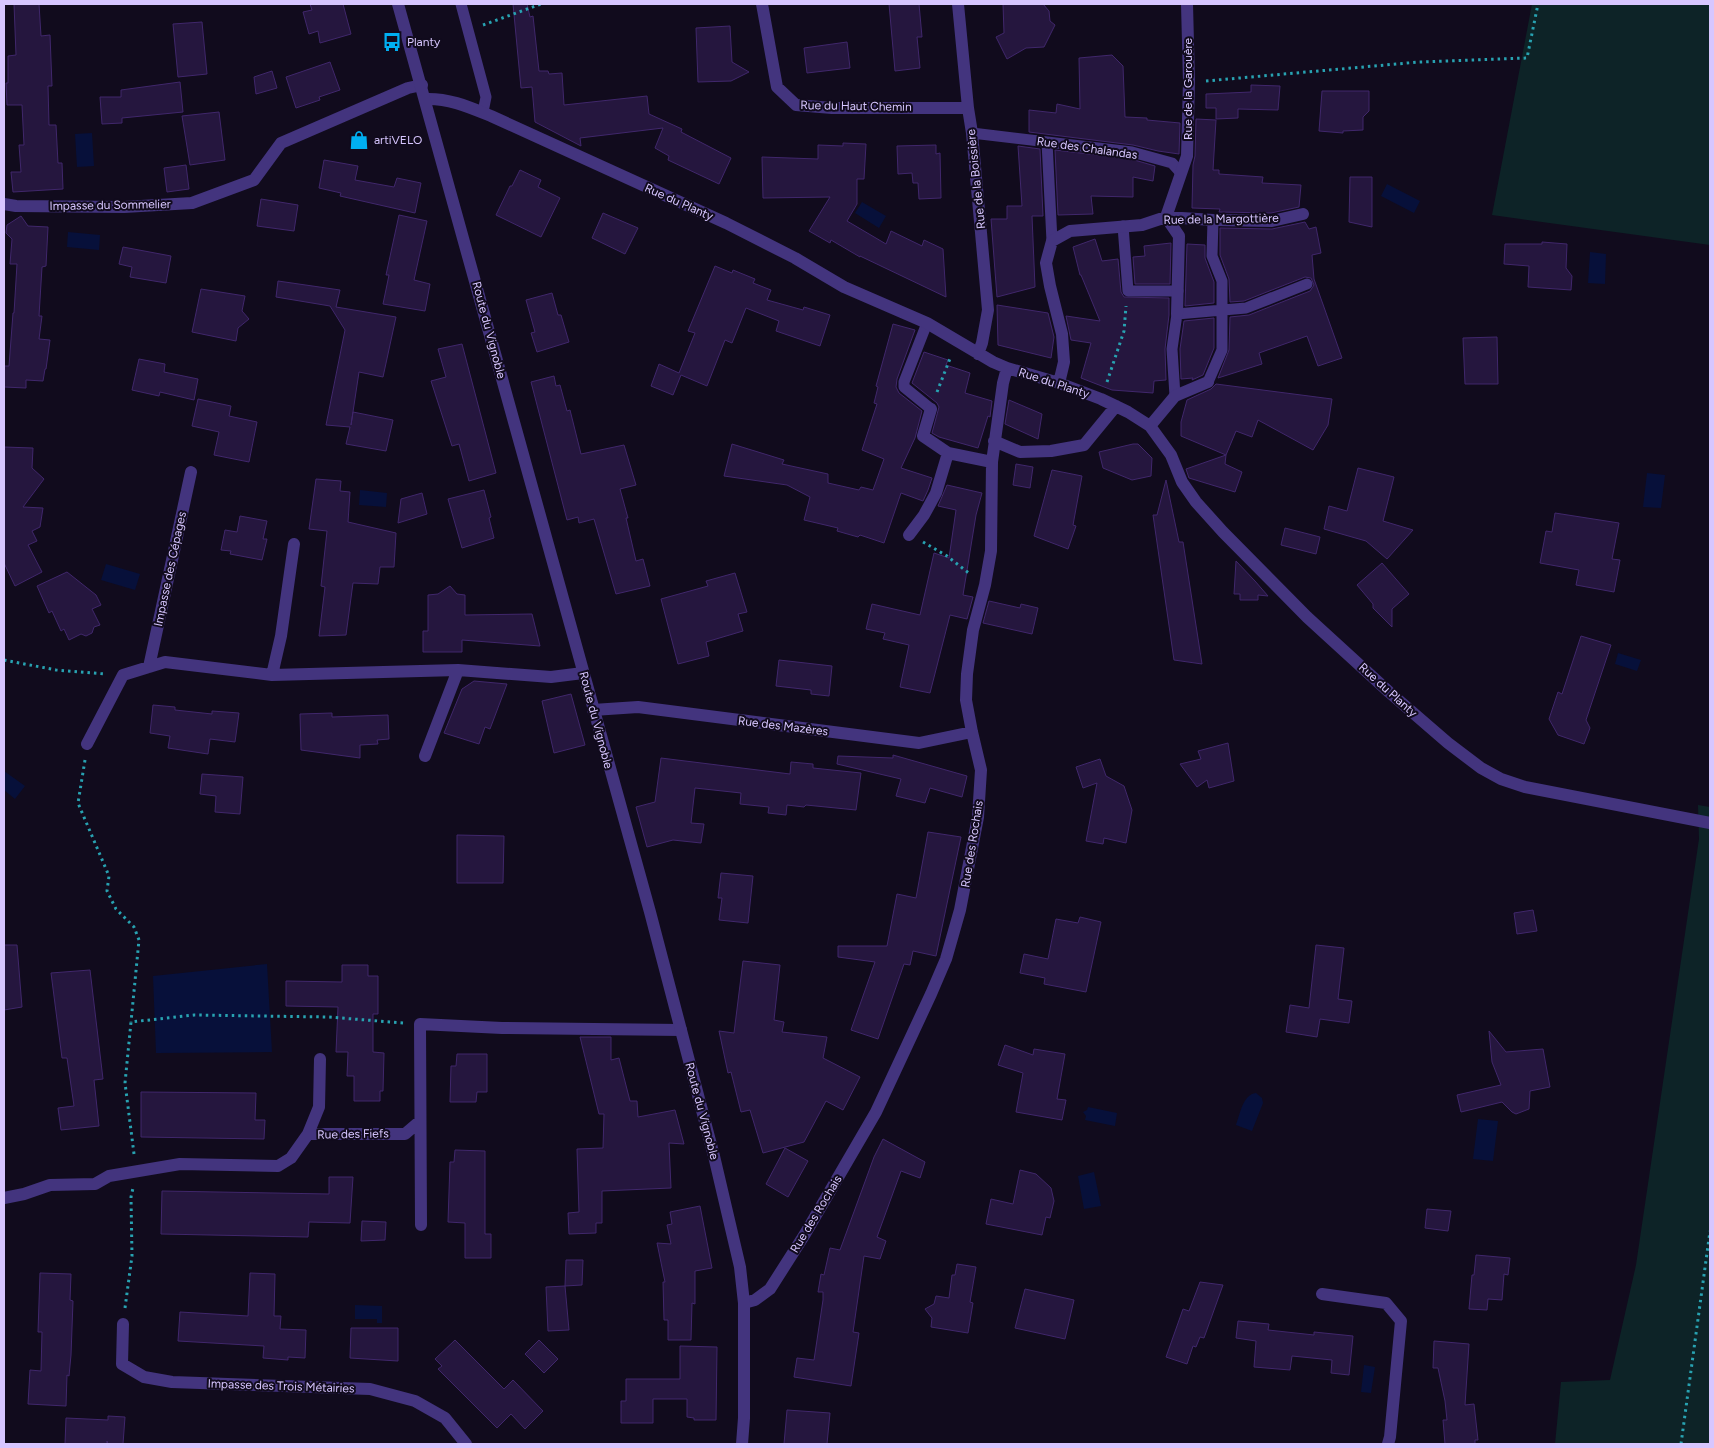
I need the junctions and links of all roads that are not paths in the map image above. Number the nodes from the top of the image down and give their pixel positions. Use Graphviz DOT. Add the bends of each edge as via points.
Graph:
graph roads {
  1 [pos="398,4"];
  2 [pos="461,4"];
  3 [pos="762,4"];
  4 [pos="958,4"];
  5 [pos="1187,4"];
  6 [pos="422,85"];
  7 [pos="425,99"];
  8 [pos="968,108"];
  9 [pos="483,112"];
  10 [pos="972,133"];
  11 [pos="1047,142"];
  12 [pos="1181,173"];
  13 [pos="4,204"];
  14 [pos="1303,214"];
  15 [pos="1166,217"];
  16 [pos="1213,220"];
  17 [pos="1123,226"];
  18 [pos="1052,241"];
  19 [pos="1307,284"];
  20 [pos="1178,291"];
  21 [pos="1221,311"];
  22 [pos="1177,314"];
  23 [pos="926,323"];
  24 [pos="978,354"];
  25 [pos="1007,368"];
  26 [pos="1208,382"];
  27 [pos="1059,383"];
  28 [pos="1176,396"];
  29 [pos="1116,406"];
  30 [pos="931,409"];
  31 [pos="1150,426"];
  32 [pos="994,441"];
  33 [pos="948,452"];
  34 [pos="992,462"];
  35 [pos="191,472"];
  36 [pos="910,534"];
  37 [pos="294,544"];
  38 [pos="149,667"];
  39 [pos="458,670"];
  40 [pos="583,673"];
  41 [pos="272,675"];
  42 [pos="593,710"];
  43 [pos="972,732"];
  44 [pos="87,744"];
  45 [pos="425,756"];
  46 [pos="1710,823"];
  47 [pos="681,1030"];
  48 [pos="320,1059"];
  49 [pos="420,1122"];
  50 [pos="308,1134"];
  51 [pos="4,1198"];
  52 [pos="421,1224"];
  53 [pos="1322,1294"];
  54 [pos="744,1303"];
  55 [pos="123,1324"];
  56 [pos="466,1444"];
  57 [pos="742,1444"];
  58 [pos="1388,1444"];
  1 -- 6 [label="street, Route du Vignoble"];
  2 -- 9 [label="lane" via="486,97"];
  3 -- 8 [label="street, Rue du Haut Chemin" via="777,87 796,106"];
  4 -- 8 [label="street, Rue de la Boissière"];
  5 -- 12 [label="street, Rue de la Garouère" via="1187,156"];
  6 -- 7 [label="street, Route du Vignoble"];
  6 -- 13 [label="street, Impasse du Sommelier" via="408,88 280,143 254,180 192,202 124,207"];
  7 -- 9 [label="street, Rue du Planty" via="457,102"];
  7 -- 40 [label="street, Route du Vignoble"];
  8 -- 10 [label="street, Rue de la Boissière"];
  9 -- 23 [label="street, Rue du Planty" via="726,223 844,286"];
  10 -- 11 [label="lane, Rue des Chalandas"];
  10 -- 24 [label="street, Rue de la Boissière" via="988,310"];
  11 -- 12 [label="lane, Rue des Chalandas" via="1132,152 1172,163"];
  11 -- 18 [label="lane"];
  12 -- 15 [label="street"];
  14 -- 16 [label="street, Rue de la Margottière" via="1272,221"];
  15 -- 16 [label="street, Rue de la Margottière"];
  15 -- 17 [label="street, Rue de la Margottière" via="1142,225"];
  15 -- 20 [label="street" via="1179,236"];
  16 -- 21 [label="lane" via="1212,256 1222,281"];
  17 -- 18 [label="street, Rue de la Margottière" via="1070,231"];
  17 -- 20 [label="lane" via="1128,291"];
  18 -- 27 [label="street" via="1046,263 1062,334 1064,362"];
  19 -- 21 [label="lane" via="1246,308"];
  20 -- 22 [label="street"];
  21 -- 22 [label="lane"];
  21 -- 26 [label="lane" via="1222,350"];
  22 -- 28 [label="lane" via="1172,349"];
  23 -- 24 [label="street, Rue du Planty"];
  23 -- 30 [label="lane" via="904,387"];
  24 -- 25 [label="street, Rue du Planty"];
  25 -- 27 [label="street, Rue du Planty"];
  25 -- 32 [label="street, Rue du Planty"];
  26 -- 28 [label="street"];
  27 -- 29 [label="street, Rue du Planty"];
  28 -- 31 [label="street"];
  29 -- 31 [label="street, Rue du Planty"];
  29 -- 32 [label="street" via="1084,445 1020,452"];
  30 -- 33 [label="street" via="923,436"];
  31 -- 46 [label="street, Rue du Planty" via="1171,455 1182,482 1223,532 1307,617 1389,692 1481,768 1525,788"];
  32 -- 34 [label="street, Rue du Planty"];
  33 -- 34 [label="street"];
  33 -- 36 [label="street" via="936,493"];
  34 -- 43 [label="street, Rue des Rochais" via="991,551 973,630 967,674 966,700"];
  35 -- 38 [label="street, Impasse des Cépages"];
  37 -- 41 [label="street"];
  38 -- 41 [label="street" via="165,662"];
  38 -- 44 [label="street" via="123,675"];
  39 -- 40 [label="street" via="551,677"];
  39 -- 41 [label="street"];
  39 -- 45 [label="street"];
  40 -- 42 [label="street, Route du Vignoble"];
  42 -- 43 [label="street, Rue des Mazères" via="638,708 919,743"];
  42 -- 47 [label="street, Route du Vignoble"];
  43 -- 54 [label="street, Rue des Rochais" via="981,770 978,817 960,910 946,959 876,1112 770,1289"];
  47 -- 49 [label="street" via="420,1024"];
  47 -- 54 [label="street, Route du Vignoble" via="729,1219"];
  48 -- 50 [label="street" via="319,1107"];
  49 -- 50 [label="street, Rue des Fiefs" via="405,1134"];
  49 -- 52 [label="street"];
  50 -- 51 [label="street, Rue des Fiefs" via="291,1158 278,1166 180,1164 109,1176 95,1184 50,1185"];
  53 -- 58 [label="street" via="1386,1303 1401,1321"];
  54 -- 57 [label="street, Route du Vignoble"];
  55 -- 56 [label="street, Impasse des Trois Métairies" via="122,1364 144,1377 172,1382 370,1389 415,1401 445,1418"];
}
